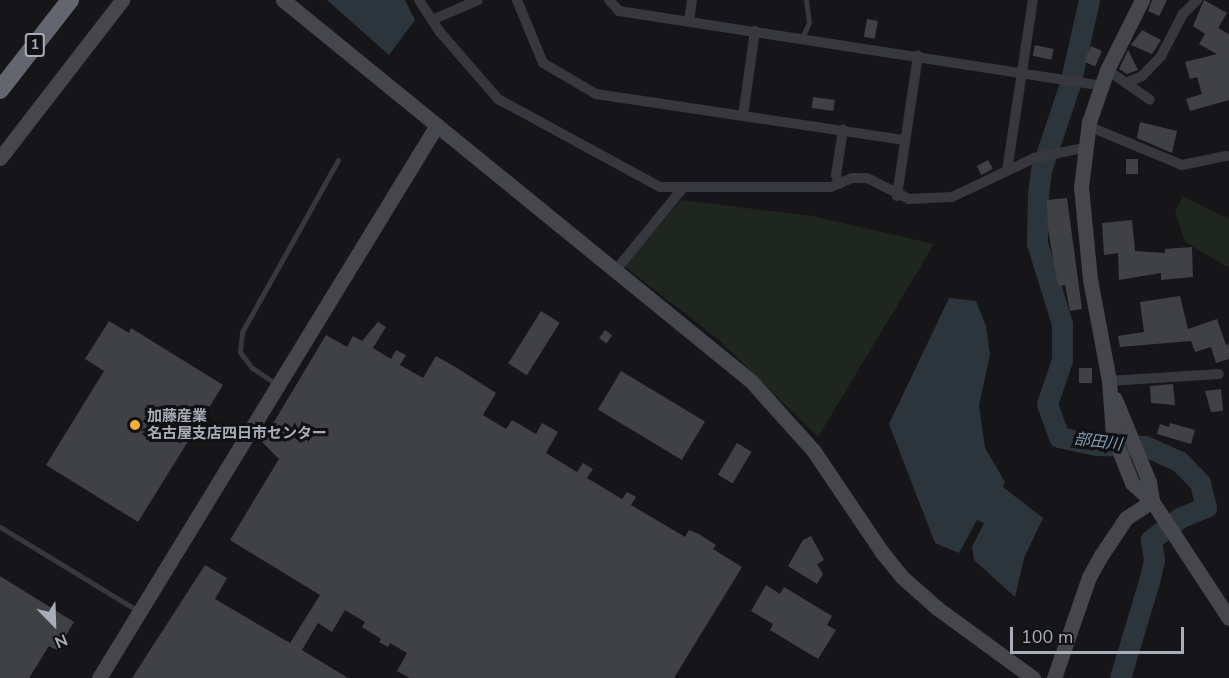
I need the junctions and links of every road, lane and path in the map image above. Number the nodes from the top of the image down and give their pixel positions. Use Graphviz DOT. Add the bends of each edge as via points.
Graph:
graph roads {
  1 [pos="70,0"];
  2 [pos="122,0"];
  3 [pos="419,0"];
  4 [pos="478,0"];
  5 [pos="517,0"];
  6 [pos="609,0"];
  7 [pos="692,0"];
  8 [pos="806,0"];
  9 [pos="1033,0"];
  10 [pos="1142,0"];
  11 [pos="1197,0"];
  12 [pos="287,2"];
  13 [pos="432,20"];
  14 [pos="689,21"];
  15 [pos="755,31"];
  16 [pos="802,38"];
  17 [pos="918,56"];
  18 [pos="1107,70"];
  19 [pos="1023,71"];
  20 [pos="1126,83"];
  21 [pos="1101,86"];
  22 [pos="0,90"];
  23 [pos="1150,100"];
  24 [pos="743,116"];
  25 [pos="436,125"];
  26 [pos="1088,126"];
  27 [pos="843,130"];
  28 [pos="905,140"];
  29 [pos="1083,148"];
  30 [pos="1226,156"];
  31 [pos="0,158"];
  32 [pos="338,160"];
  33 [pos="1007,171"];
  34 [pos="839,184"];
  35 [pos="682,189"];
  36 [pos="897,196"];
  37 [pos="616,270"];
  38 [pos="1219,374"];
  39 [pos="1109,381"];
  40 [pos="277,385"];
  41 [pos="1120,433"];
  42 [pos="1152,501"];
  43 [pos="0,527"];
  44 [pos="139,612"];
  45 [pos="1229,618"];
  46 [pos="99,678"];
  47 [pos="1033,678"];
  48 [pos="1054,678"];
  1 -- 22 [label="highway, 1"];
  2 -- 31 [label="street"];
  3 -- 13 [label="street"];
  4 -- 13 [label="street"];
  5 -- 24 [label="street" via="543,63 596,94"];
  6 -- 14 [label="street" via="619,11"];
  7 -- 14 [label="street"];
  8 -- 16 [label="lane" via="809,22"];
  9 -- 19 [label="street"];
  10 -- 18 [label="street"];
  11 -- 20 [label="street" via="1182,14 1161,56 1142,76"];
  12 -- 25 [label="street"];
  13 -- 35 [label="street" via="498,99 660,186"];
  14 -- 15 [label="street"];
  15 -- 16 [label="street"];
  15 -- 24 [label="street"];
  16 -- 17 [label="street"];
  17 -- 19 [label="street"];
  17 -- 28 [label="street"];
  18 -- 20 [label="street"];
  18 -- 21 [label="street"];
  19 -- 21 [label="street"];
  19 -- 33 [label="street"];
  20 -- 23 [label="street"];
  21 -- 26 [label="street"];
  24 -- 27 [label="street"];
  25 -- 37 [label="street"];
  25 -- 40 [label="street"];
  26 -- 29 [label="street"];
  26 -- 30 [label="street" via="1182,165"];
  27 -- 28 [label="street"];
  27 -- 34 [label="street" via="836,175"];
  28 -- 36 [label="street"];
  29 -- 33 [label="street" via="1034,158"];
  29 -- 39 [label="street" via="1082,220"];
  32 -- 40 [label="lane" via="242,332 240,352 252,368"];
  33 -- 36 [label="street" via="952,197"];
  34 -- 35 [label="street"];
  34 -- 36 [label="street" via="852,178 867,178 878,181"];
  35 -- 37 [label="street"];
  37 -- 47 [label="street" via="726,358 782,412 813,450 880,551 903,577 937,608"];
  38 -- 39 [label="street"];
  39 -- 41 [label="street"];
  40 -- 44 [label="street"];
  41 -- 42 [label="street" via="1149,482"];
  41 -- 42 [label="street" via="1132,483"];
  42 -- 45 [label="street"];
  42 -- 48 [label="street" via="1126,518 1089,577"];
  43 -- 44 [label="lane"];
  44 -- 46 [label="street"];
}
